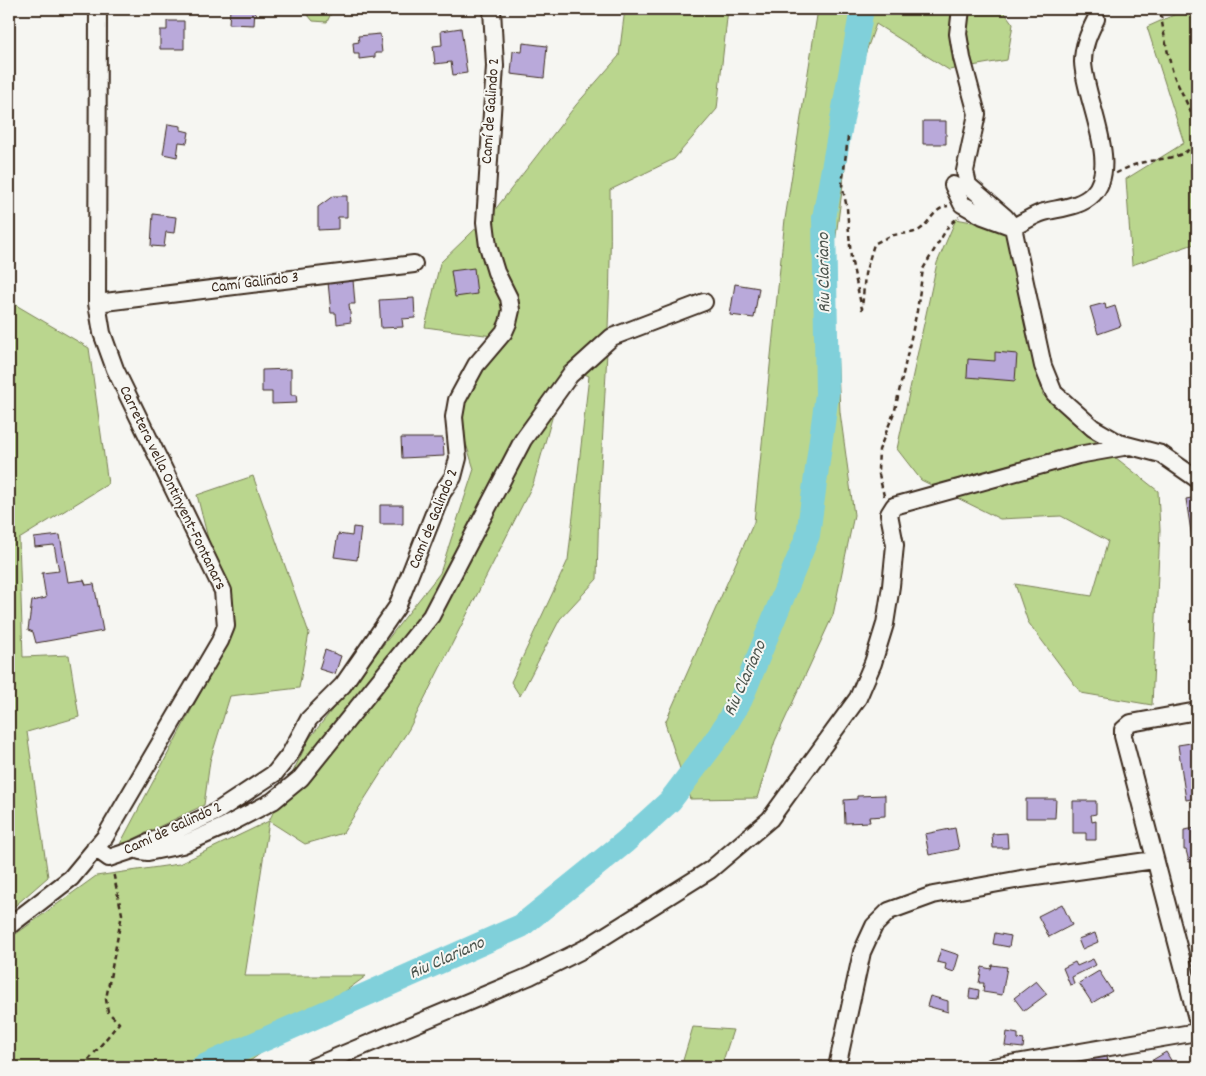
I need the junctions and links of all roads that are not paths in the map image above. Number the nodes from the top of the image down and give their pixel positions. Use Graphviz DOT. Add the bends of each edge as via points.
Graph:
graph roads {
  1 [pos="98,9"];
  2 [pos="492,9"];
  3 [pos="961,9"];
  4 [pos="1096,19"];
  5 [pos="953,185"];
  6 [pos="1013,227"];
  7 [pos="414,264"];
  8 [pos="704,302"];
  9 [pos="97,303"];
  10 [pos="1130,446"];
  11 [pos="1197,479"];
  12 [pos="1197,711"];
  13 [pos="95,848"];
  14 [pos="133,850"];
  15 [pos="1154,860"];
  16 [pos="9,926"];
  17 [pos="1197,1019"];
  18 [pos="1197,1032"];
  19 [pos="313,1067"];
  20 [pos="837,1067"];
  21 [pos="993,1067"];
  1 -- 9 [label="street, Carretera vella Ontinyent-Fontanars"];
  2 -- 14 [label="street, Camí de Galindo 2" via="495,66 485,222 488,246 511,310 504,332 476,365 457,400 454,417 458,458 453,477 442,493 397,607 343,686 309,719 290,754 275,773 216,812"];
  3 -- 6 [label="street" via="960,50 977,114 965,170 968,185 1006,217"];
  4 -- 6 [label="street" via="1086,37 1083,63 1103,152 1103,180 1093,195 1068,207 1042,212"];
  5 -- 6 [label="street" via="966,206"];
  6 -- 10 [label="street" via="1042,366 1054,393 1093,428"];
  7 -- 9 [label="street, Camí Galindo 3"];
  8 -- 14 [label="street" via="612,338 570,375 522,440 431,616 301,778 273,801 206,835 162,850"];
  9 -- 13 [label="street, Carretera vella Ontinyent-Fontanars" via="102,333 115,369 223,591 226,626 133,790"];
  10 -- 11 [label="street" via="1161,454"];
  10 -- 19 [label="street" via="1078,455 894,506 890,514 895,545 891,586 885,624 873,663 858,698 770,819 710,870 584,949 530,976"];
  12 -- 15 [label="street" via="1131,723 1123,730"];
  13 -- 14 [label="street, Camí de Galindo 2" via="110,858"];
  13 -- 16 [label="street, Carretera vella Ontinyent-Fontanars" via="71,878"];
  15 -- 17 [label="street"];
  15 -- 20 [label="street" via="933,895 889,911 874,926 862,952"];
  18 -- 21 [label="street"];
}
